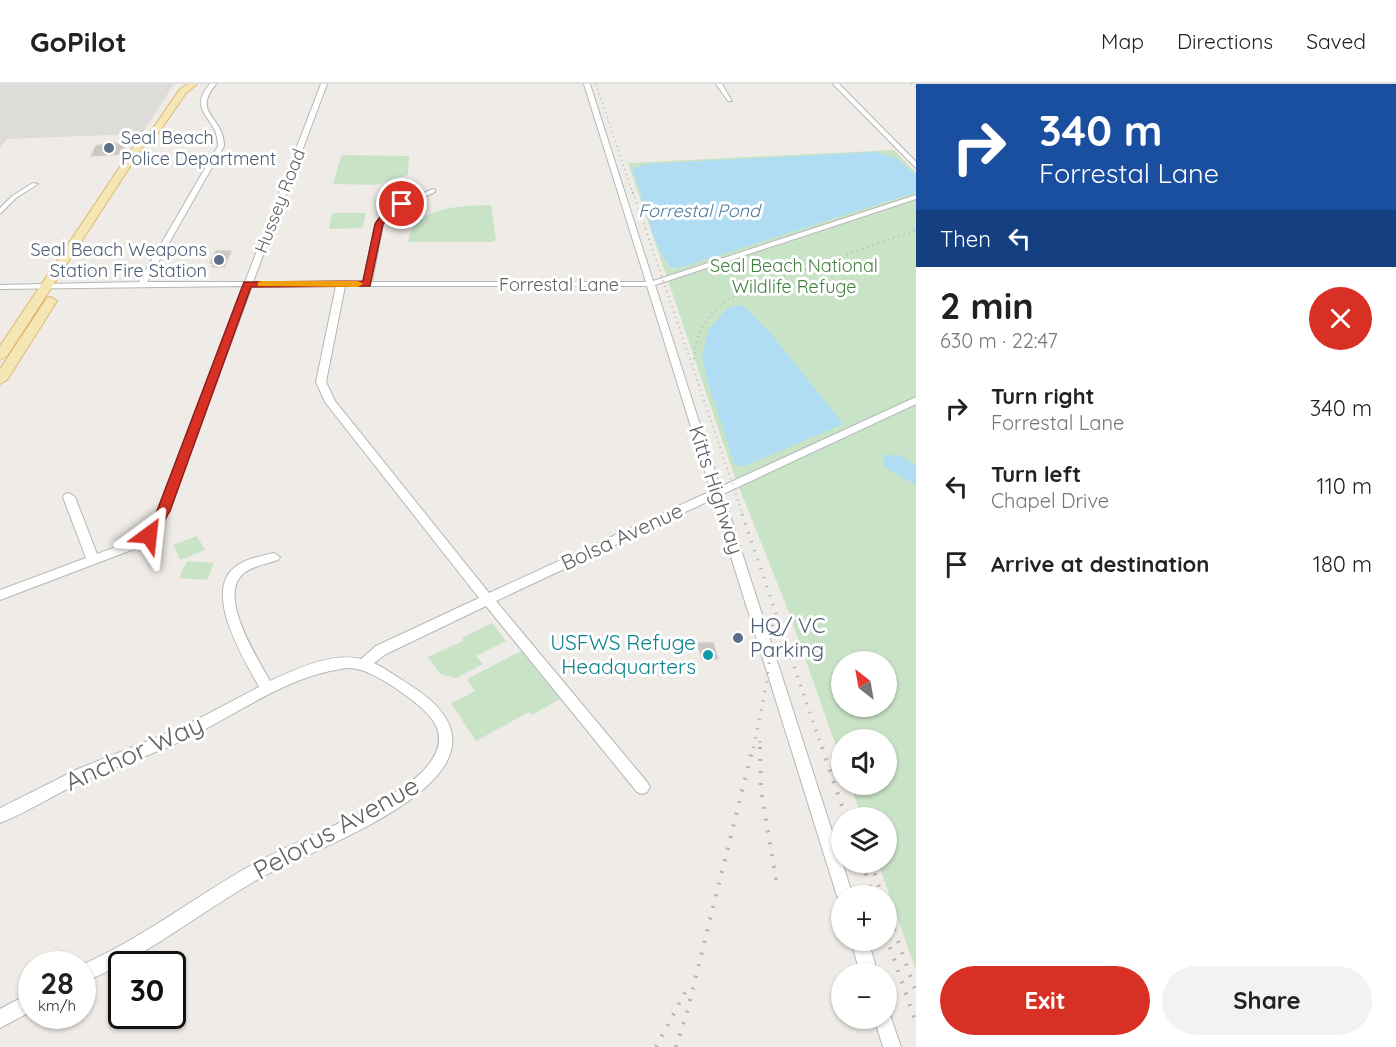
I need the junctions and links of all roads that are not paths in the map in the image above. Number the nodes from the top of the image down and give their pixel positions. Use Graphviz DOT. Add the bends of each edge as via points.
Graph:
graph roads {
  1 [pos="193,84"];
  2 [pos="213,84"];
  3 [pos="324,84"];
  4 [pos="587,84"];
  5 [pos="719,84"];
  6 [pos="837,84"];
  7 [pos="183,88"];
  8 [pos="730,100"];
  9 [pos="916,166"];
  10 [pos="35,184"];
  11 [pos="433,191"];
  12 [pos="916,197"];
  13 [pos="0,212"];
  14 [pos="0,281"];
  15 [pos="144,282"];
  16 [pos="55,284"];
  17 [pos="184,284"];
  18 [pos="247,284"];
  19 [pos="340,284"];
  20 [pos="367,284"];
  21 [pos="651,284"];
  22 [pos="0,287"];
  23 [pos="0,356"];
  24 [pos="0,380"];
  25 [pos="916,400"];
  26 [pos="717,493"];
  27 [pos="69,497"];
  28 [pos="274,557"];
  29 [pos="93,560"];
  30 [pos="0,595"];
  31 [pos="487,599"];
  32 [pos="364,664"];
  33 [pos="268,690"];
  34 [pos="642,787"];
  35 [pos="0,816"];
  36 [pos="842,885"];
  37 [pos="96,967"];
  38 [pos="18,1009"];
  39 [pos="0,1019"];
  40 [pos="886,1029"];
  41 [pos="892,1047"];
  1 -- 7 [label="main road"];
  2 -- 15 [label="street" via="202,98 202,105 220,134 221,146"];
  3 -- 18 [label="street, Hussey Road"];
  4 -- 21 [label="street, Kitts Highway"];
  5 -- 8 [label="street"];
  6 -- 9 [label="street"];
  7 -- 16 [label="main road" via="152,136 141,143"];
  10 -- 13 [label="street"];
  11 -- 20 [label="street" via="384,216"];
  12 -- 21 [label="street, Forrestal Lane"];
  14 -- 16 [label="street"];
  15 -- 16 [label="street, Forrestal Lane"];
  15 -- 17 [label="street, Forrestal Lane"];
  16 -- 17 [label="street, Forrestal Lane" via="163,288"];
  16 -- 22 [label="street"];
  16 -- 23 [label="main road"];
  16 -- 24 [label="main road"];
  17 -- 18 [label="street, Forrestal Lane"];
  18 -- 19 [label="street, Forrestal Lane"];
  18 -- 29 [label="street, Hussey Road" via="158,523 138,543"];
  19 -- 20 [label="street, Forrestal Lane"];
  19 -- 31 [label="street" via="321,382 325,393"];
  20 -- 21 [label="street, Forrestal Lane"];
  21 -- 26 [label="street, Kitts Highway"];
  25 -- 26 [label="street, Bolsa Avenue"];
  26 -- 31 [label="street, Bolsa Avenue"];
  26 -- 36 [label="street, Kitts Highway"];
  27 -- 29 [label="street"];
  28 -- 33 [label="street" via="237,572 229,602 241,639"];
  29 -- 30 [label="street, Hussey Road"];
  31 -- 32 [label="street, Bolsa Avenue" via="381,650"];
  31 -- 34 [label="street"];
  32 -- 33 [label="street" via="344,662 316,669"];
  32 -- 37 [label="street, Pelorus Avenue" via="426,702 442,720 445,745 432,774 395,802 256,871 133,950"];
  33 -- 35 [label="street, Anchor Way" via="187,731 67,781"];
  38 -- 39 [label="street"];
  40 -- 41 [label="street"];
}
